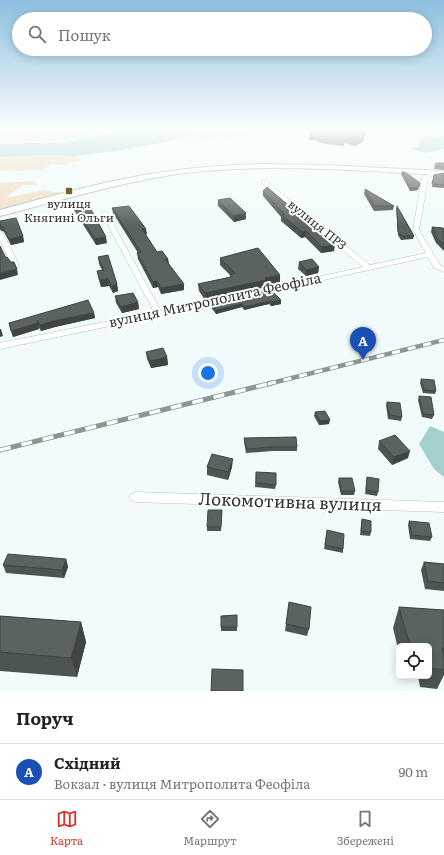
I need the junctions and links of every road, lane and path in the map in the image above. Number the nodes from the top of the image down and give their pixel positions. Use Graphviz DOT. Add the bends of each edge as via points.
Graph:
graph roads {
  1 [pos="434,173"];
  2 [pos="444,173"];
  3 [pos="264,182"];
  4 [pos="104,212"];
  5 [pos="0,213"];
  6 [pos="0,233"];
  7 [pos="430,254"];
  8 [pos="16,265"];
  9 [pos="369,268"];
  10 [pos="444,270"];
  11 [pos="158,312"];
  12 [pos="0,346"];
  13 [pos="136,497"];
  14 [pos="444,507"];
  1 -- 2 [label="main road"];
  1 -- 5 [label="main road" via="246,166 204,169 117,182"];
  1 -- 7 [label="street" via="425,177 416,230"];
  3 -- 9 [label="street, вулиця ПРЗ"];
  4 -- 11 [label="street"];
  6 -- 8 [label="street"];
  7 -- 9 [label="street, вулиця Митрополита Феофіла"];
  7 -- 10 [label="street" via="437,266"];
  9 -- 11 [label="street, вулиця Митрополита Феофіла"];
  11 -- 12 [label="street, вулиця Митрополита Феофіла"];
  13 -- 14 [label="street, Локомотивна вулиця"];
}
